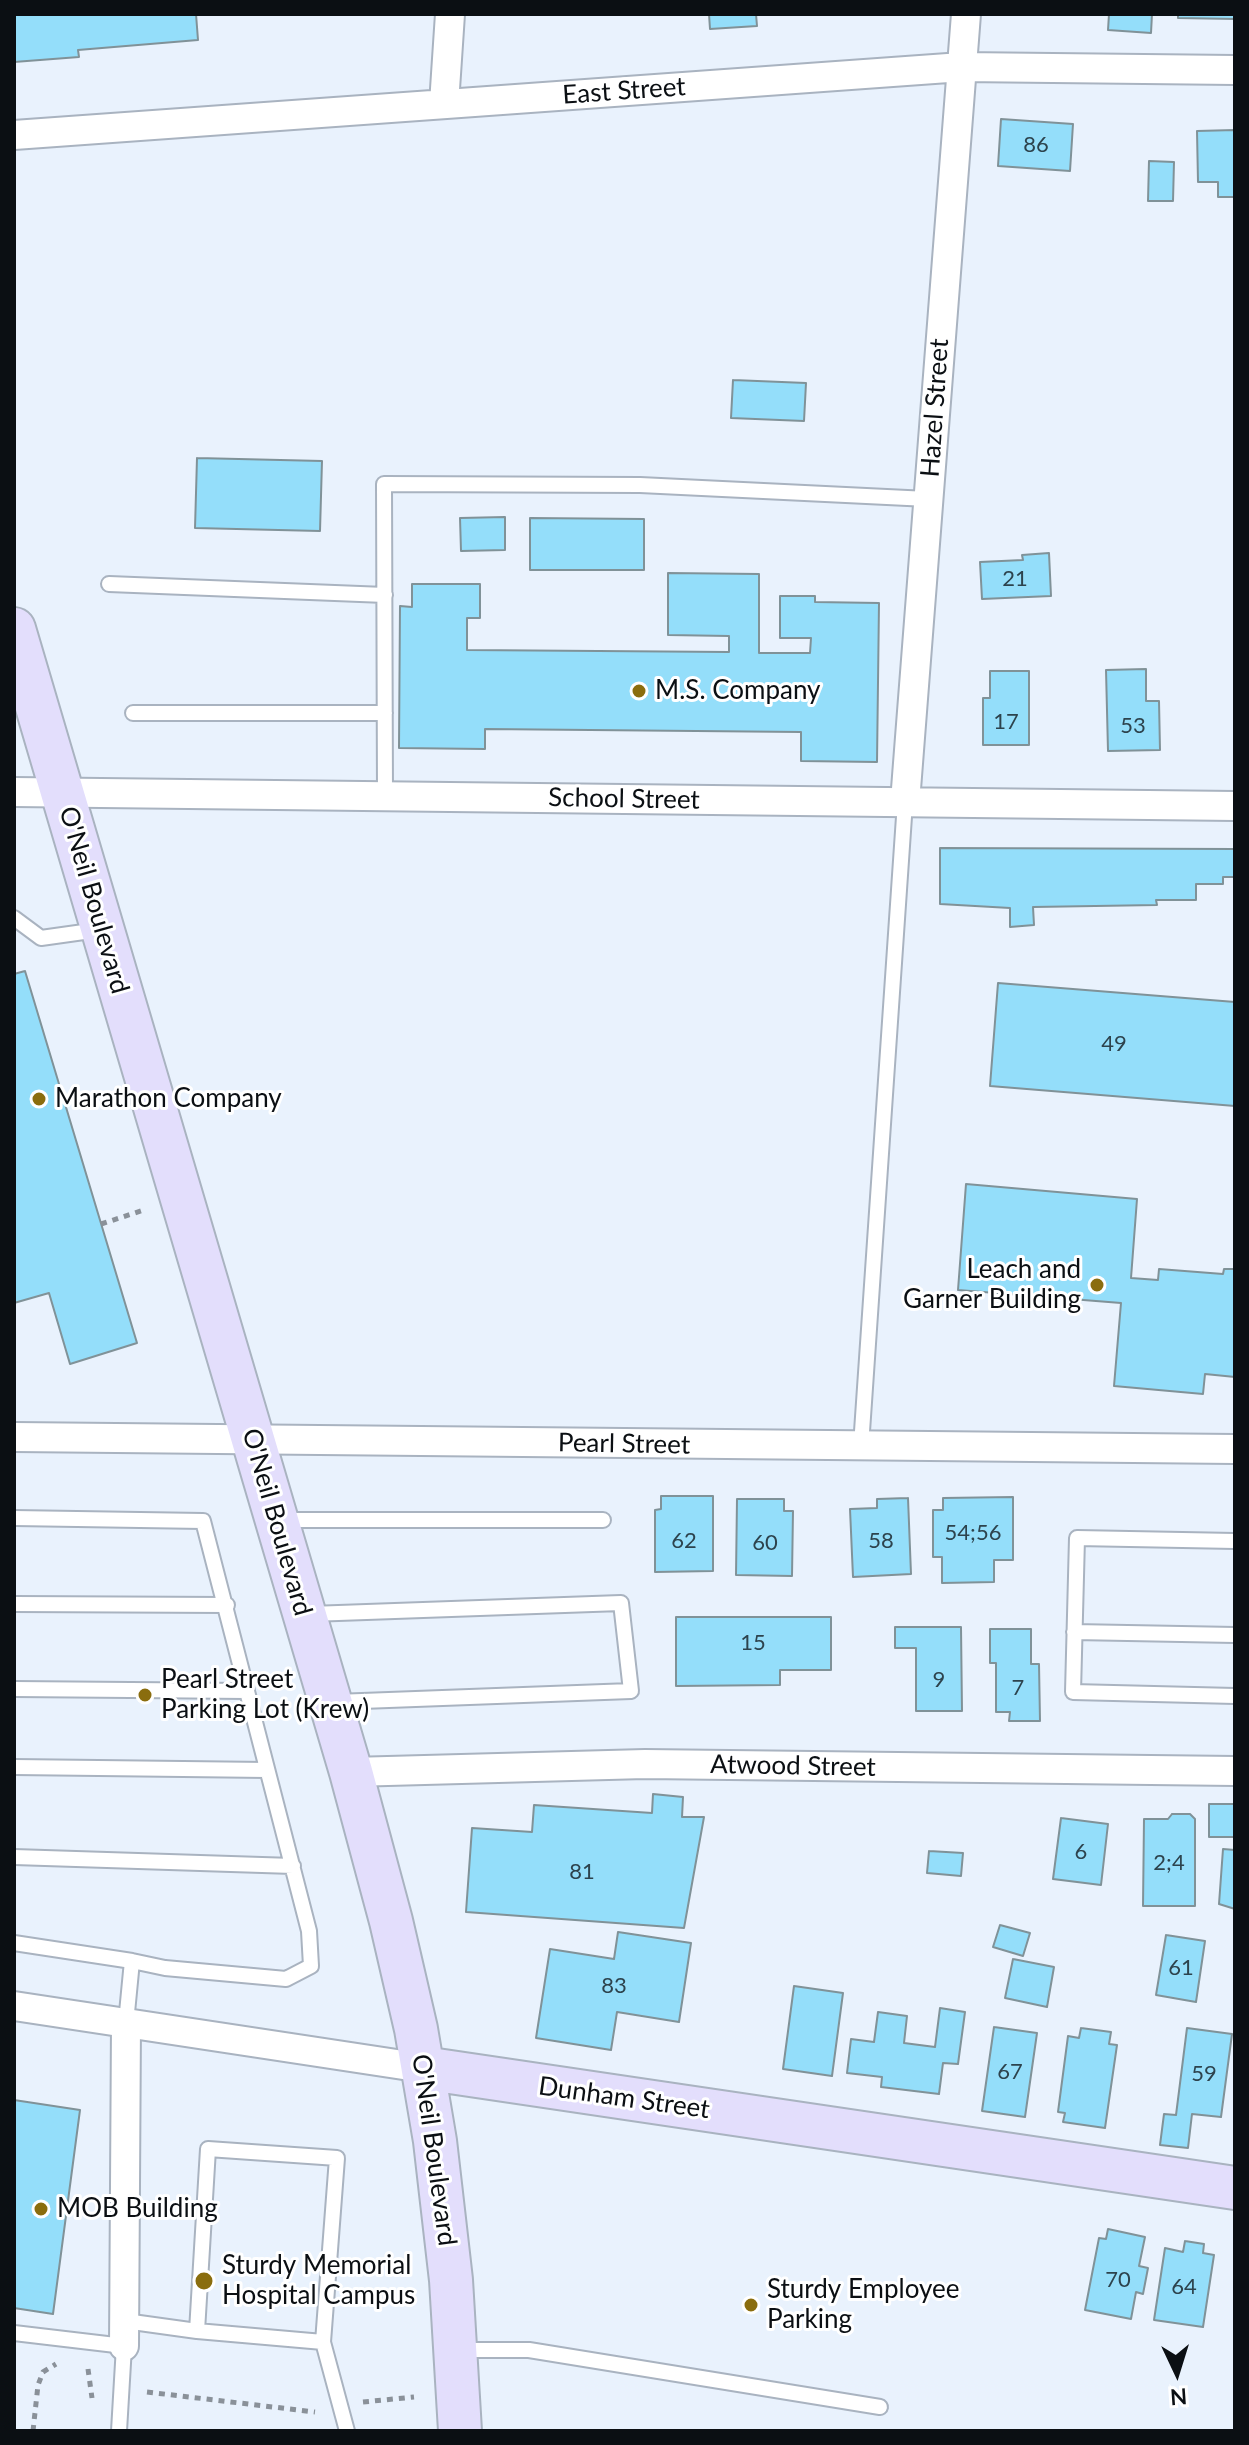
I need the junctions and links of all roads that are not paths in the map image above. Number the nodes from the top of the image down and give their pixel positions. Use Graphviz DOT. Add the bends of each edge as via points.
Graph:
graph roads {
  1 [pos="450,14"];
  2 [pos="966,14"];
  3 [pos="962,67"];
  4 [pos="1235,70"];
  5 [pos="444,104"];
  6 [pos="14,135"];
  7 [pos="928,499"];
  8 [pos="109,584"];
  9 [pos="385,595"];
  10 [pos="14,629"];
  11 [pos="133,713"];
  12 [pos="385,713"];
  13 [pos="14,792"];
  14 [pos="62,792"];
  15 [pos="385,796"];
  16 [pos="905,802"];
  17 [pos="1235,806"];
  18 [pos="14,918"];
  19 [pos="102,929"];
  20 [pos="14,1437"];
  21 [pos="253,1440"];
  22 [pos="861,1446"];
  23 [pos="1235,1449"];
  24 [pos="14,1518"];
  25 [pos="277,1520"];
  26 [pos="603,1520"];
  27 [pos="1235,1541"];
  28 [pos="14,1604"];
  29 [pos="227,1605"];
  30 [pos="305,1614"];
  31 [pos="1074,1632"];
  32 [pos="1235,1635"];
  33 [pos="14,1689"];
  34 [pos="247,1691"];
  35 [pos="1235,1696"];
  36 [pos="330,1702"];
  37 [pos="14,1767"];
  38 [pos="267,1770"];
  39 [pos="1235,1771"];
  40 [pos="351,1772"];
  41 [pos="14,1857"];
  42 [pos="293,1866"];
  43 [pos="14,1943"];
  44 [pos="132,1961"];
  45 [pos="14,2006"];
  46 [pos="126,2023"];
  47 [pos="423,2068"];
  48 [pos="1235,2188"];
  49 [pos="197,2331"];
  50 [pos="14,2333"];
  51 [pos="124,2333"];
  52 [pos="323,2342"];
  53 [pos="456,2350"];
  54 [pos="880,2407"];
  55 [pos="119,2431"];
  56 [pos="347,2431"];
  57 [pos="460,2431"];
  1 -- 5 [label="street"];
  2 -- 3 [label="street, Hazel Street"];
  3 -- 4 [label="street, East Street"];
  3 -- 5 [label="street, East Street"];
  3 -- 7 [label="street, Hazel Street"];
  5 -- 6 [label="street, East Street"];
  7 -- 9 [label="lane" via="640,485 384,484"];
  7 -- 16 [label="street, Hazel Street"];
  8 -- 9 [label="lane"];
  9 -- 12 [label="lane"];
  10 -- 14 [label="main road, O'Neil Boulevard"];
  11 -- 12 [label="lane"];
  12 -- 15 [label="lane"];
  13 -- 14 [label="street, School Street"];
  14 -- 15 [label="street, School Street"];
  14 -- 19 [label="main road, O'Neil Boulevard"];
  15 -- 16 [label="street, School Street"];
  16 -- 17 [label="street, School Street"];
  16 -- 22 [label="lane"];
  18 -- 19 [label="lane" via="41,938"];
  19 -- 21 [label="main road, O'Neil Boulevard"];
  20 -- 21 [label="street, Pearl Street"];
  21 -- 22 [label="street, Pearl Street"];
  21 -- 25 [label="main road, O'Neil Boulevard"];
  22 -- 23 [label="street, Pearl Street"];
  24 -- 29 [label="lane" via="203,1521"];
  25 -- 26 [label="lane"];
  25 -- 30 [label="main road, O'Neil Boulevard"];
  27 -- 31 [label="lane" via="1077,1538"];
  28 -- 29 [label="lane"];
  29 -- 34 [label="lane"];
  30 -- 36 [label="main road, O'Neil Boulevard"];
  30 -- 36 [label="lane" via="621,1603 631,1691"];
  31 -- 32 [label="lane"];
  31 -- 35 [label="lane" via="1073,1692"];
  33 -- 34 [label="lane"];
  34 -- 38 [label="lane"];
  36 -- 40 [label="main road, O'Neil Boulevard"];
  37 -- 38 [label="lane"];
  38 -- 42 [label="lane"];
  39 -- 40 [label="street, Atwood Street" via="645,1764"];
  40 -- 47 [label="main road, O'Neil Boulevard"];
  41 -- 42 [label="lane"];
  42 -- 44 [label="lane" via="309,1931 311,1966 286,1979"];
  43 -- 44 [label="lane"];
  44 -- 46 [label="lane"];
  45 -- 46 [label="street, Dunham Street"];
  46 -- 47 [label="street, Dunham Street"];
  46 -- 51 [label="street"];
  47 -- 48 [label="main road, Dunham Street"];
  47 -- 53 [label="main road, O'Neil Boulevard" via="444,2212"];
  49 -- 51 [label="lane"];
  49 -- 52 [label="lane"];
  49 -- 52 [label="lane" via="208,2149 337,2158"];
  50 -- 51 [label="lane"];
  51 -- 55 [label="lane"];
  52 -- 56 [label="lane"];
  53 -- 54 [label="lane" via="529,2350"];
  53 -- 57 [label="main road, O'Neil Boulevard"];
}
